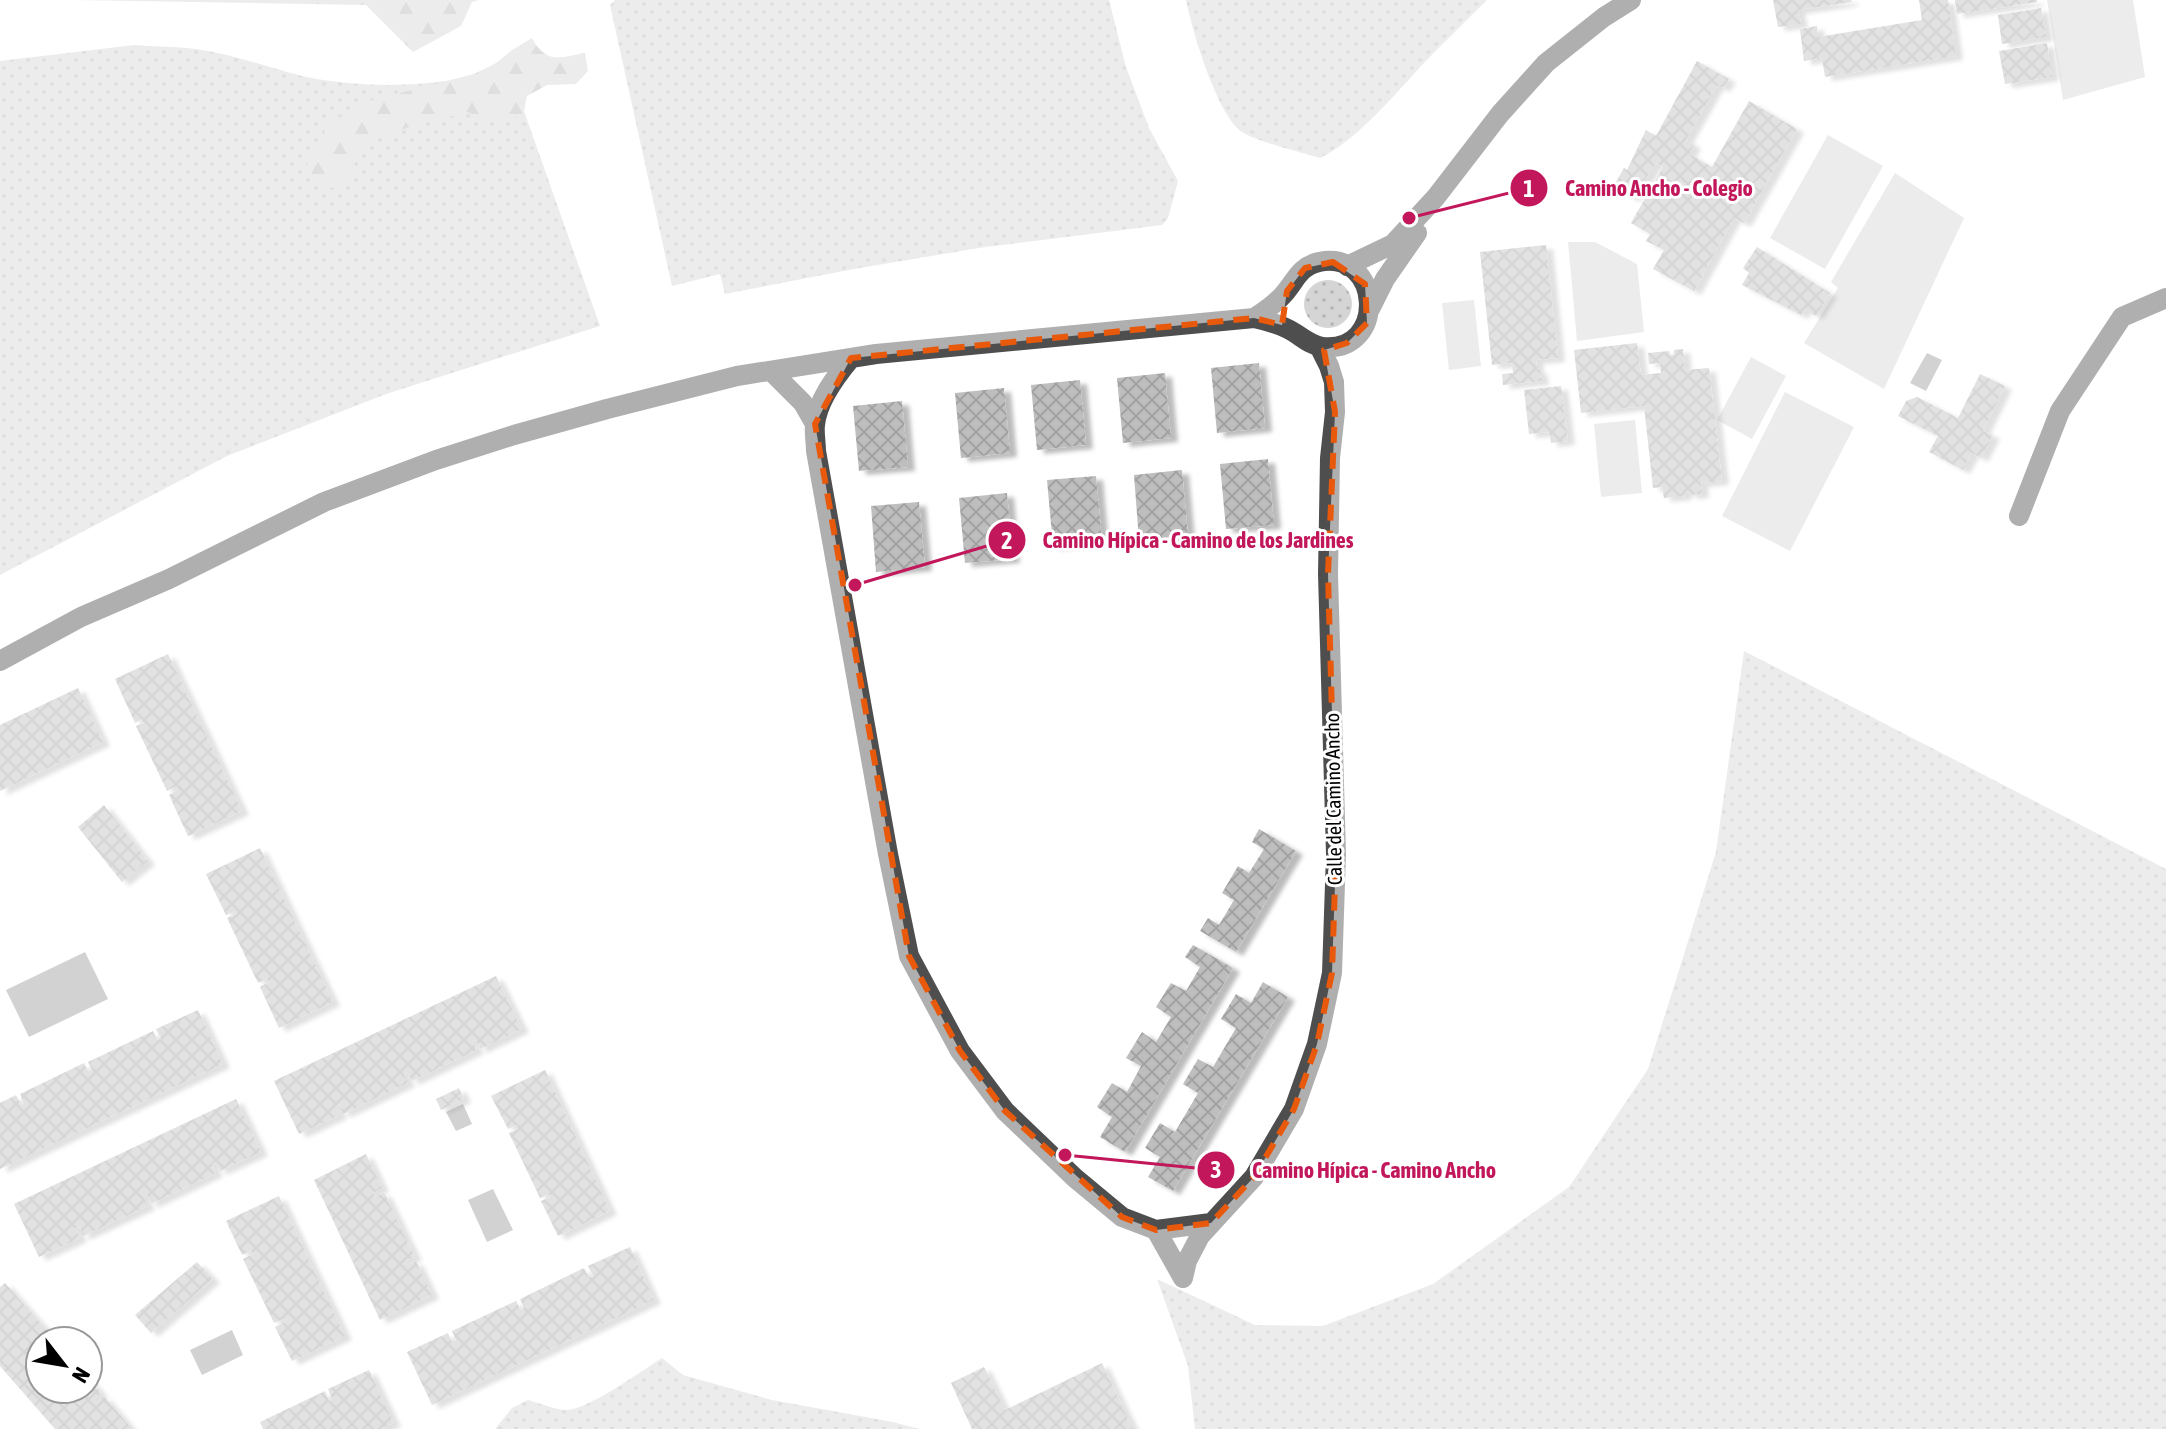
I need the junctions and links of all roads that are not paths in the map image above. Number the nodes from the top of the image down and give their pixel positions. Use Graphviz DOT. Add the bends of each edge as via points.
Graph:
graph roads {
  1 [pos="1631,0"];
  2 [pos="1436,197"];
  3 [pos="1347,266"];
  4 [pos="1287,291"];
  5 [pos="2166,298"];
  6 [pos="1370,309"];
  7 [pos="1254,318"];
  8 [pos="1295,332"];
  9 [pos="1319,346"];
  10 [pos="851,358"];
  11 [pos="771,371"];
  12 [pos="815,424"];
  13 [pos="2019,516"];
  14 [pos="0,661"];
  15 [pos="1211,1223"];
  16 [pos="1156,1230"];
  1 -- 2 [label="street" via="1546,63"];
  2 -- 3 [label="street" via="1393,244"];
  2 -- 6 [label="street"];
  3 -- 4 [label="street" via="1333,262 1305,268"];
  3 -- 6 [label="street" via="1365,284"];
  4 -- 7 [label="street"];
  4 -- 8 [label="street" via="1285,305"];
  5 -- 13 [label="street" via="2122,317 2060,411"];
  6 -- 9 [label="street" via="1367,323 1347,343"];
  7 -- 8 [label="street"];
  7 -- 10 [label="street"];
  8 -- 9 [label="street"];
  9 -- 15 [label="street, Calle del Camino Ancho" via="1334,382 1335,412 1328,574 1336,854 1332,973 1317,1044 1294,1109 1254,1177"];
  10 -- 11 [label="street"];
  10 -- 12 [label="street" via="829,389"];
  11 -- 12 [label="street" via="803,403"];
  11 -- 14 [label="street" via="514,435 324,502"];
  12 -- 16 [label="street" via="909,956 960,1051 1005,1111 1122,1217"];
  15 -- 16 [label="street"];
  15 -- 16 [label="street, Calle del Camino Ancho" via="1187,1261 1183,1278"];
}
